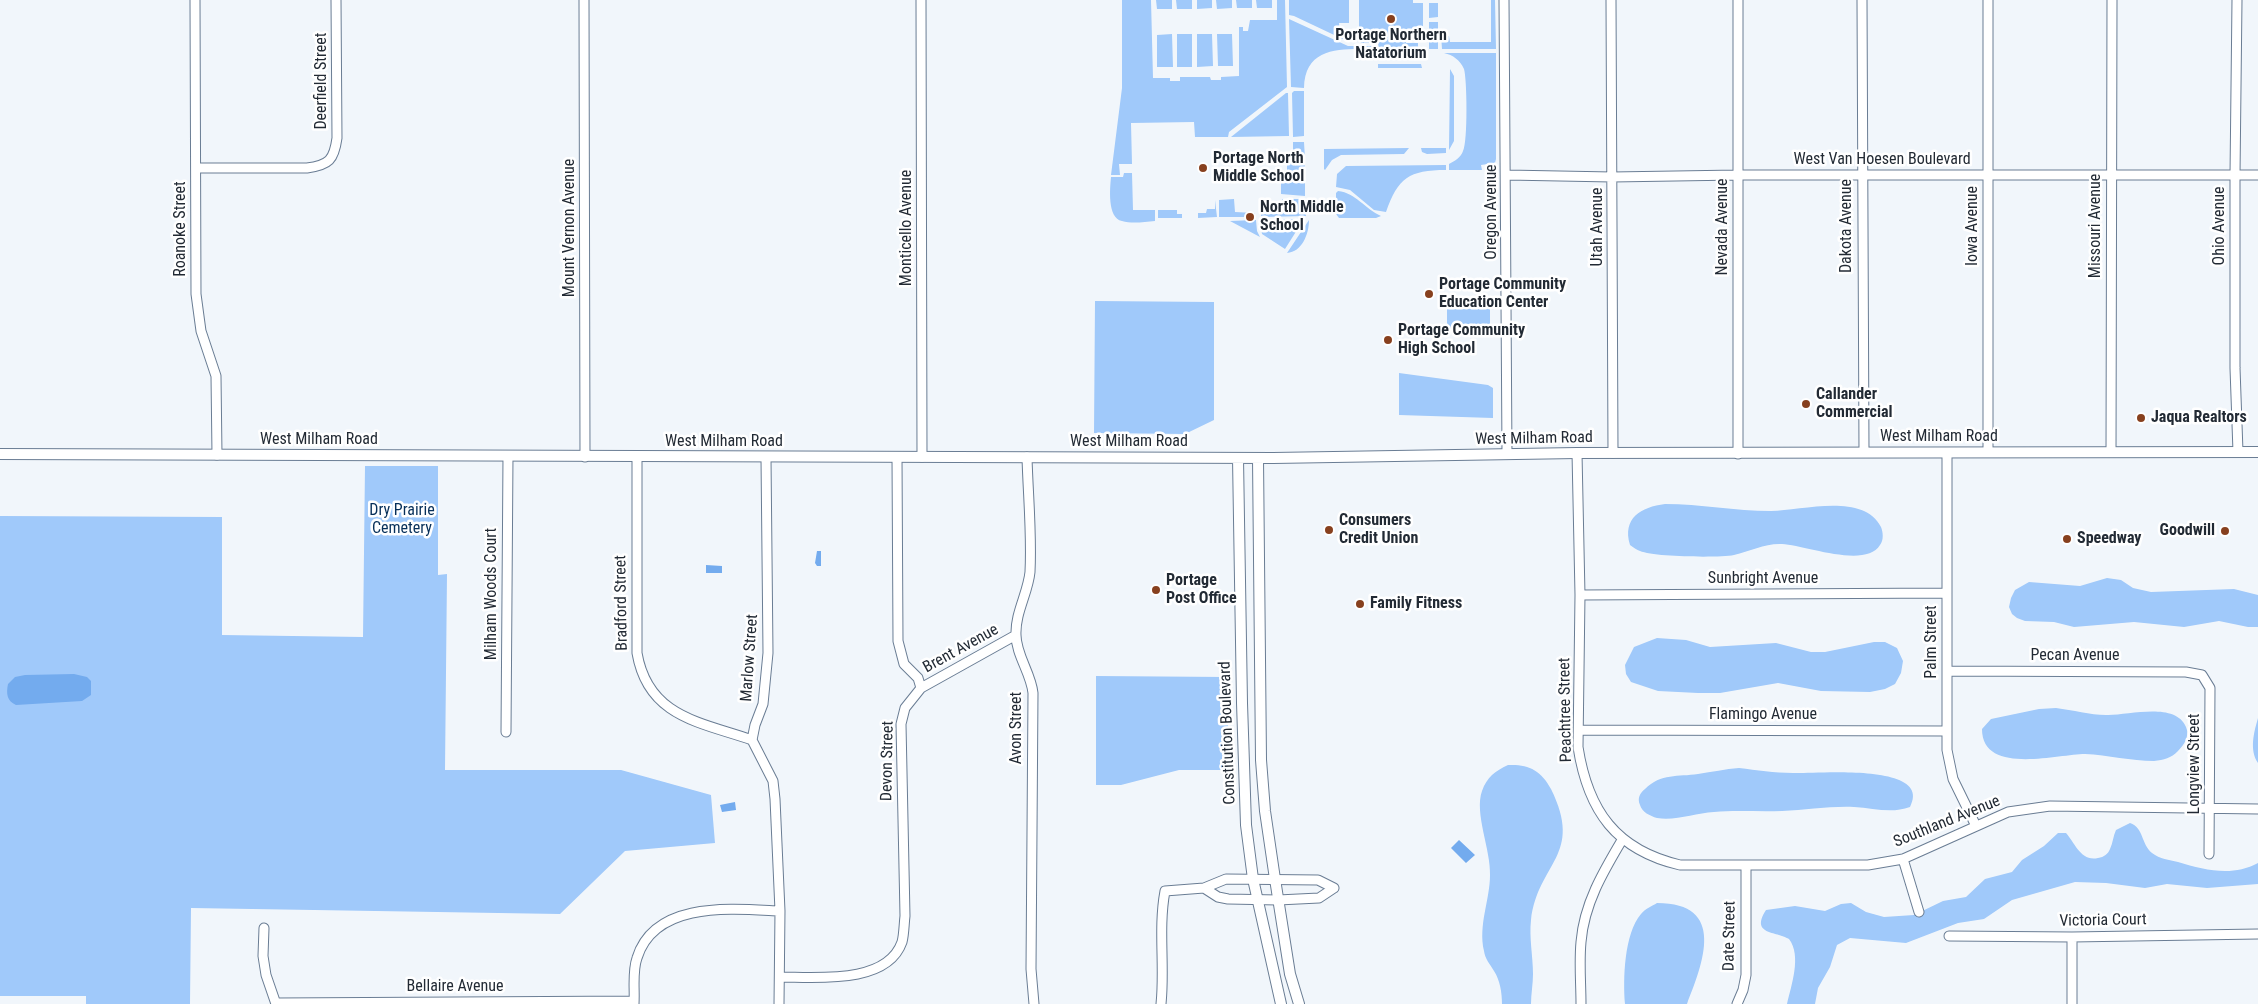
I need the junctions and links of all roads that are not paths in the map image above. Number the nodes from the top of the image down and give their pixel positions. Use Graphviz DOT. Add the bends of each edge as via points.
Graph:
graph roads {
  1 [pos="195,0"];
  2 [pos="336,0"];
  3 [pos="584,0"];
  4 [pos="921,0"];
  5 [pos="1504,0"];
  6 [pos="1611,0"];
  7 [pos="1738,0"];
  8 [pos="1862,0"];
  9 [pos="1988,0"];
  10 [pos="2112,0"];
  11 [pos="2237,0"];
  12 [pos="196,168"];
  13 [pos="1988,174"];
  14 [pos="2110,174"];
  15 [pos="1738,175"];
  16 [pos="2234,175"];
  17 [pos="2258,175"];
  18 [pos="1507,176"];
  19 [pos="1862,176"];
  20 [pos="1612,177"];
  21 [pos="1864,452"];
  22 [pos="1988,452"];
  23 [pos="2111,452"];
  24 [pos="2238,452"];
  25 [pos="2258,452"];
  26 [pos="1577,453"];
  27 [pos="1613,453"];
  28 [pos="1947,453"];
  29 [pos="0,454"];
  30 [pos="1508,454"];
  31 [pos="1738,454"];
  32 [pos="217,455"];
  33 [pos="508,456"];
  34 [pos="585,457"];
  35 [pos="637,457"];
  36 [pos="897,457"];
  37 [pos="922,457"];
  38 [pos="1027,457"];
  39 [pos="766,458"];
  40 [pos="1238,458"];
  41 [pos="1258,458"];
  42 [pos="1947,593"];
  43 [pos="1580,595"];
  44 [pos="1016,635"];
  45 [pos="1948,670"];
  46 [pos="2202,675"];
  47 [pos="921,688"];
  48 [pos="1578,730"];
  49 [pos="1947,731"];
  50 [pos="506,732"];
  51 [pos="752,740"];
  52 [pos="2210,808"];
  53 [pos="2258,809"];
  54 [pos="1976,826"];
  55 [pos="1622,840"];
  56 [pos="2209,854"];
  57 [pos="1903,858"];
  58 [pos="1746,867"];
  59 [pos="1254,879"];
  60 [pos="1275,880"];
  61 [pos="1204,888"];
  62 [pos="1258,899"];
  63 [pos="1278,900"];
  64 [pos="780,911"];
  65 [pos="1919,912"];
  66 [pos="264,928"];
  67 [pos="2258,934"];
  68 [pos="1949,936"];
  69 [pos="2072,937"];
  70 [pos="780,977"];
  71 [pos="634,1003"];
  72 [pos="276,1004"];
  73 [pos="779,1004"];
  74 [pos="1034,1004"];
  75 [pos="1161,1004"];
  76 [pos="1281,1004"];
  77 [pos="1299,1004"];
  78 [pos="1582,1004"];
  79 [pos="1737,1004"];
  80 [pos="2072,1004"];
  1 -- 12 [label="street, Roanoke Street"];
  2 -- 12 [label="street, Deerfield Street" via="337,138 330,161 307,168"];
  3 -- 34 [label="street, Mount Vernon Avenue"];
  4 -- 37 [label="street, Monticello Avenue"];
  5 -- 18 [label="street, Oregon Avenue"];
  6 -- 20 [label="street, Utah Avenue"];
  7 -- 15 [label="street, Nevada Avenue"];
  8 -- 19 [label="street, Dakota Avenue"];
  9 -- 13 [label="street, Iowa Avenue"];
  10 -- 14 [label="street, Missouri Avenue"];
  11 -- 16 [label="street, Ohio Avenue"];
  12 -- 32 [label="street, Roanoke Street" via="196,294 201,331 216,376"];
  13 -- 14 [label="street, West Van Hoesen Boulevard"];
  13 -- 19 [label="street, West Van Hoesen Boulevard"];
  13 -- 22 [label="street, Iowa Avenue"];
  14 -- 16 [label="street, West Van Hoesen Boulevard"];
  14 -- 23 [label="street, Missouri Avenue"];
  15 -- 19 [label="street, West Van Hoesen Boulevard"];
  15 -- 20 [label="street, West Van Hoesen Boulevard"];
  15 -- 31 [label="street, Nevada Avenue"];
  16 -- 17 [label="street, West Van Hoesen Boulevard"];
  16 -- 24 [label="street, Ohio Avenue"];
  18 -- 20 [label="street, West Van Hoesen Boulevard"];
  18 -- 30 [label="street, Oregon Avenue"];
  19 -- 21 [label="street, Dakota Avenue"];
  20 -- 27 [label="street, Utah Avenue"];
  21 -- 28 [label="street, West Milham Road"];
  21 -- 31 [label="street, West Milham Road"];
  22 -- 23 [label="street, West Milham Road"];
  22 -- 28 [label="street, West Milham Road"];
  23 -- 24 [label="street, West Milham Road"];
  24 -- 25 [label="street, West Milham Road"];
  26 -- 27 [label="street, West Milham Road"];
  26 -- 30 [label="street, West Milham Road"];
  26 -- 43 [label="street, Peachtree Street"];
  27 -- 31 [label="street, West Milham Road"];
  28 -- 42 [label="street, Palm Street"];
  29 -- 32 [label="street, West Milham Road"];
  30 -- 41 [label="street, West Milham Road"];
  32 -- 33 [label="street, West Milham Road"];
  33 -- 34 [label="street, West Milham Road"];
  33 -- 50 [label="street, Milham Woods Court"];
  34 -- 35 [label="street, West Milham Road"];
  35 -- 39 [label="street, West Milham Road"];
  35 -- 51 [label="street, Bradford Street" via="637,653 640,671 653,692 670,708 688,718"];
  36 -- 37 [label="street, West Milham Road"];
  36 -- 39 [label="street, West Milham Road"];
  36 -- 47 [label="street" via="898,641 904,664 918,678"];
  37 -- 38 [label="street, West Milham Road"];
  38 -- 40 [label="street, West Milham Road"];
  38 -- 44 [label="street, Avon Street" via="1030,572"];
  39 -- 51 [label="street, Marlow Street" via="768,653 764,704"];
  40 -- 41 [label="street, West Milham Road"];
  40 -- 59 [label="street, Constitution Boulevard" via="1246,825"];
  41 -- 60 [label="street, Constitution Boulevard" via="1261,760"];
  42 -- 43 [label="street, Sunbright Avenue"];
  42 -- 45 [label="street, Palm Street"];
  43 -- 48 [label="street, Peachtree Street"];
  44 -- 47 [label="street, Brent Avenue"];
  44 -- 74 [label="street, Avon Street" via="1032,679 1033,693 1031,969"];
  45 -- 46 [label="street, Pecan Avenue" via="2186,672"];
  45 -- 49 [label="street, Palm Street"];
  46 -- 52 [label="street, Longview Street" via="2210,688"];
  47 -- 70 [label="street, Devon Street" via="905,708 901,724 905,916 902,942 888,960 867,973"];
  48 -- 49 [label="street, Flamingo Avenue"];
  48 -- 55 [label="street, Peachtree Street" via="1578,747 1587,785 1609,827"];
  49 -- 54 [label="street, Palm Street" via="1953,779"];
  51 -- 64 [label="street" via="773,781"];
  52 -- 53 [label="street, Southland Avenue"];
  52 -- 54 [label="street, Southland Avenue" via="2050,806 2008,812"];
  52 -- 56 [label="street, Longview Street"];
  54 -- 57 [label="street, Southland Avenue"];
  55 -- 58 [label="street, Southland Avenue" via="1658,860 1680,865"];
  55 -- 78 [label="street" via="1599,880 1588,908 1581,942"];
  57 -- 58 [label="street, Southland Avenue" via="1868,865"];
  57 -- 65 [label="street"];
  58 -- 79 [label="street, Date Street" via="1746,975"];
  59 -- 60 [label="street"];
  59 -- 61 [label="street" via="1226,879"];
  59 -- 62 [label="street, Constitution Boulevard"];
  60 -- 63 [label="street, Constitution Boulevard"];
  60 -- 63 [label="street" via="1318,880 1334,888 1319,898"];
  61 -- 62 [label="street" via="1218,897"];
  61 -- 75 [label="street" via="1165,891 1161,915"];
  62 -- 63 [label="street"];
  62 -- 76 [label="street, Constitution Boulevard"];
  63 -- 77 [label="street, Constitution Boulevard" via="1290,974"];
  64 -- 70 [label="street"];
  64 -- 71 [label="street" via="702,910 663,924 643,945 637,958"];
  66 -- 72 [label="street" via="263,956"];
  67 -- 69 [label="street, Victoria Court"];
  68 -- 69 [label="street, Victoria Court"];
  69 -- 80 [label="street"];
  70 -- 73 [label="street"];
  71 -- 72 [label="street, Bellaire Avenue"];
}
